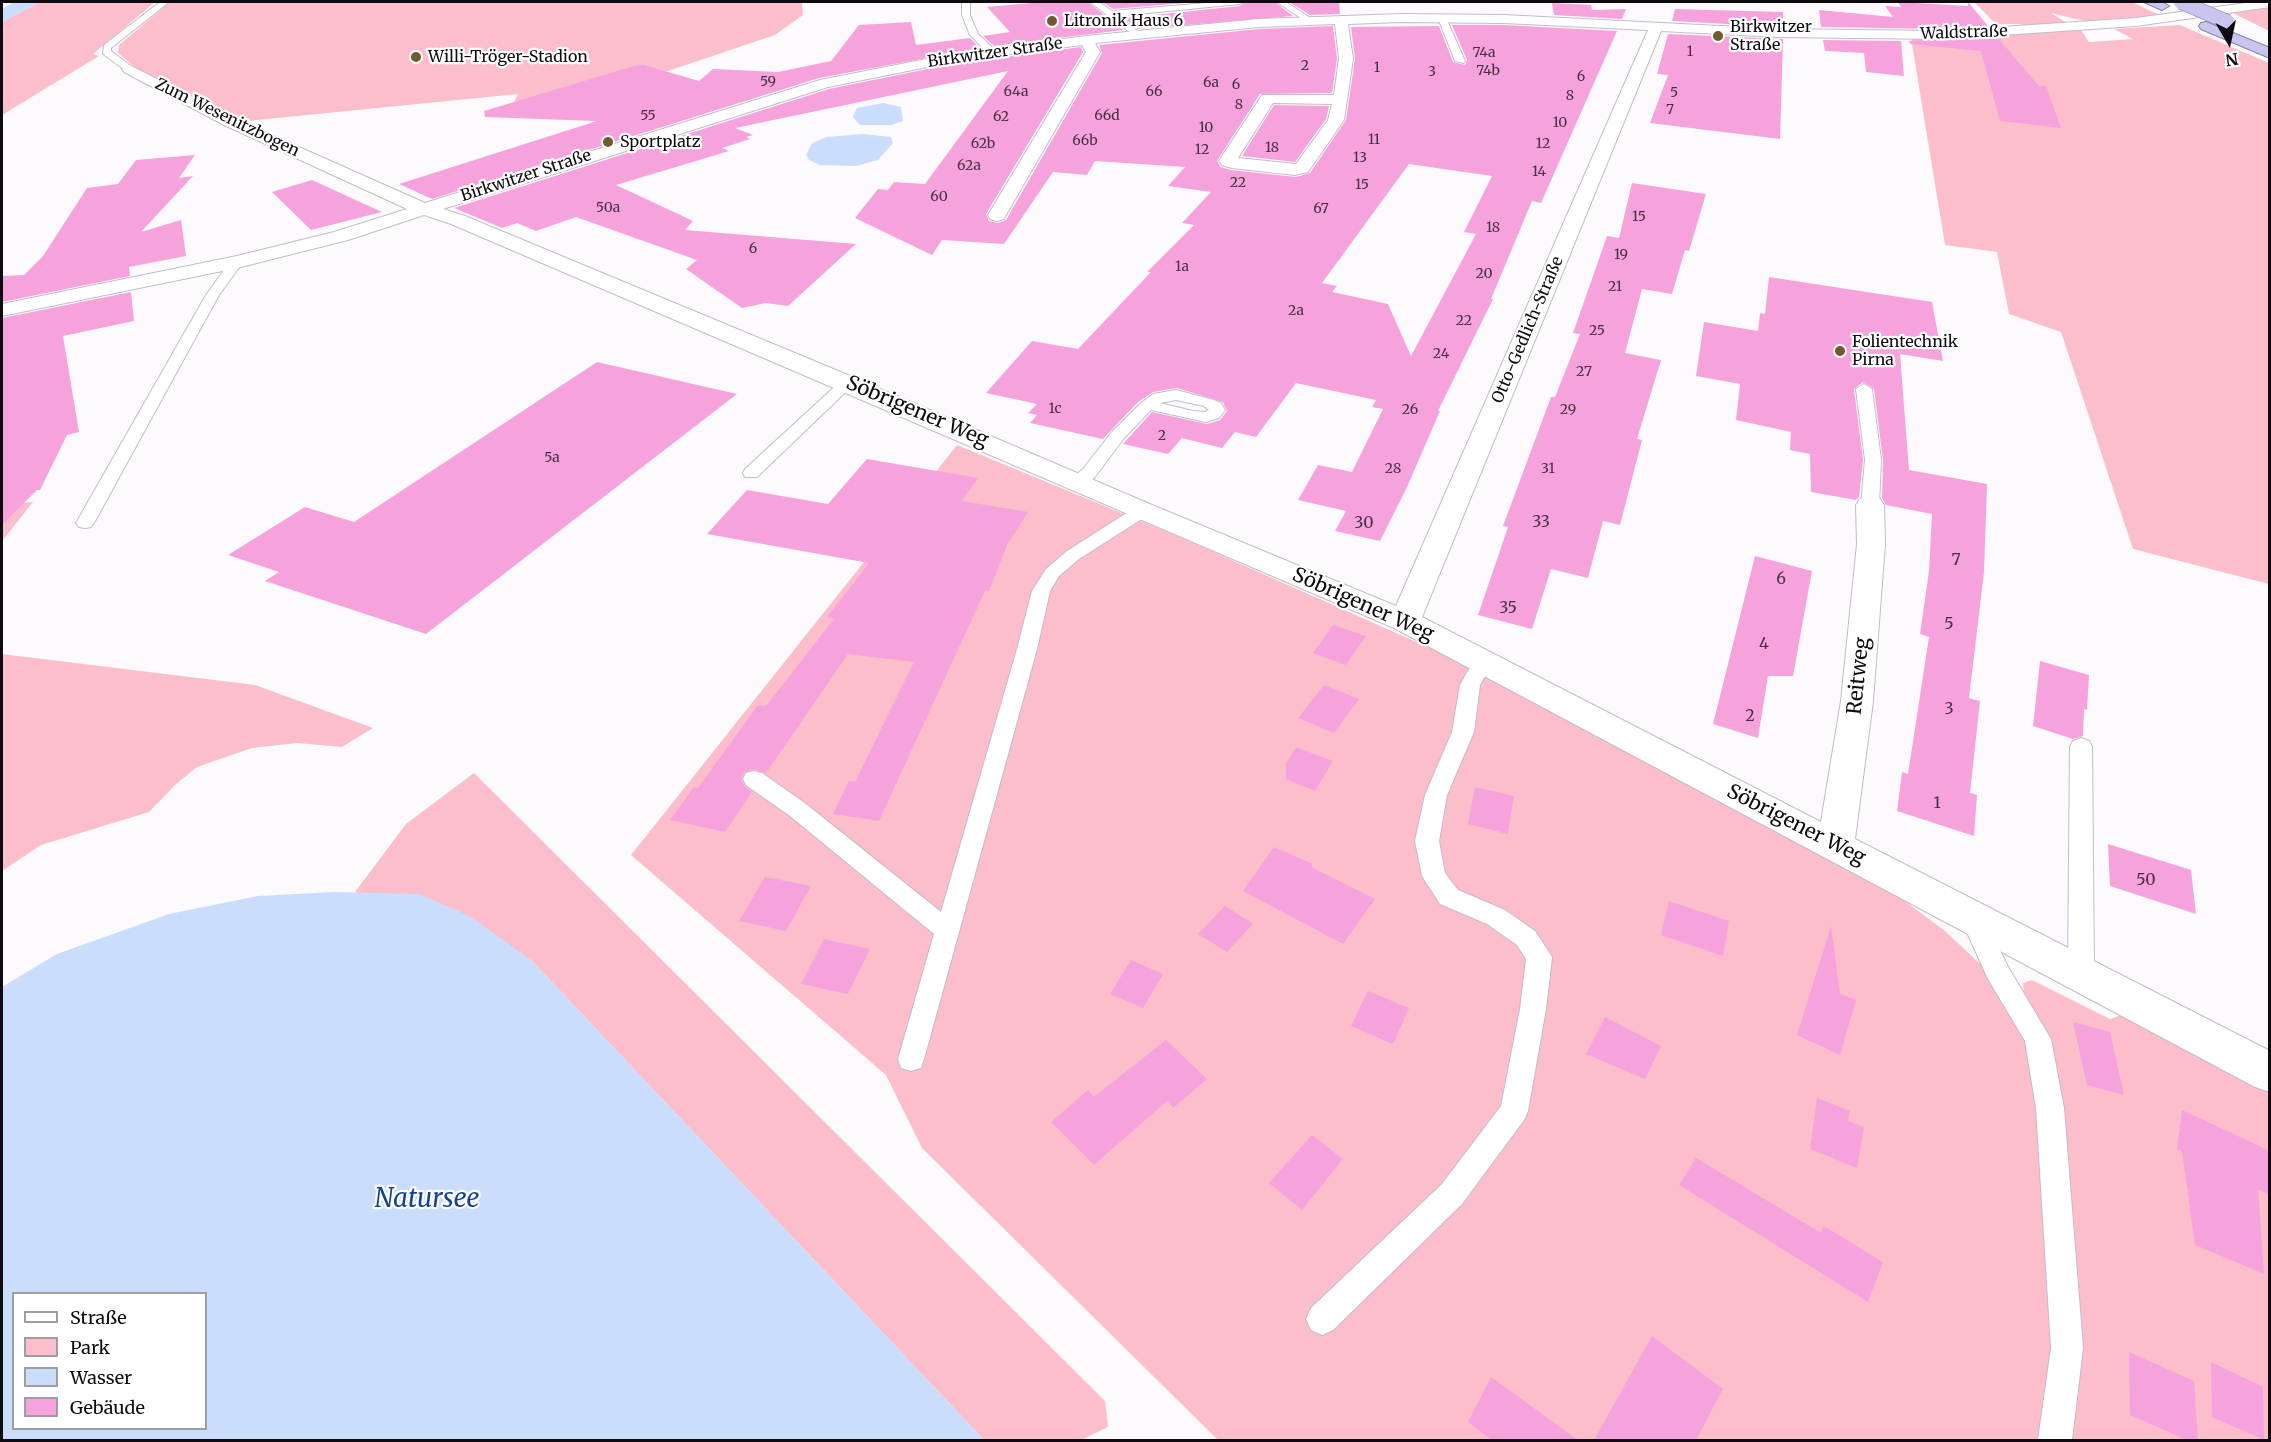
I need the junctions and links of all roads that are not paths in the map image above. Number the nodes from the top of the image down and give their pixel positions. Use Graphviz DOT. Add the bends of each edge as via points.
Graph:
graph roads {
  1 [pos="165,2"];
  2 [pos="966,2"];
  3 [pos="1094,2"];
  4 [pos="1240,2"];
  5 [pos="1281,2"];
  6 [pos="2180,2"];
  7 [pos="2270,3"];
  8 [pos="2157,4"];
  9 [pos="1110,14"];
  10 [pos="1645,14"];
  11 [pos="1442,18"];
  12 [pos="1341,20"];
  13 [pos="1311,21"];
  14 [pos="1654,33"];
  15 [pos="1136,34"];
  16 [pos="1086,40"];
  17 [pos="2270,40"];
  18 [pos="993,53"];
  19 [pos="2270,54"];
  20 [pos="1460,60"];
  21 [pos="129,69"];
  22 [pos="1341,100"];
  23 [pos="423,209"];
  24 [pos="997,215"];
  25 [pos="237,262"];
  26 [pos="2,310"];
  27 [pos="847,383"];
  28 [pos="1864,389"];
  29 [pos="1148,405"];
  30 [pos="751,473"];
  31 [pos="1078,483"];
  32 [pos="1870,506"];
  33 [pos="1142,511"];
  34 [pos="86,523"];
  35 [pos="1405,621"];
  36 [pos="1483,662"];
  37 [pos="2081,746"];
  38 [pos="754,778"];
  39 [pos="1836,845"];
  40 [pos="1972,916"];
  41 [pos="946,930"];
  42 [pos="2081,973"];
  43 [pos="911,1059"];
  44 [pos="2270,1073"];
  45 [pos="1322,1319"];
  46 [pos="2055,1440"];
  1 -- 21 [label="lane, Zum Wesenitzbogen" via="107,47 106,52"];
  2 -- 18 [label="lane" via="966,15 974,35"];
  3 -- 9 [label="lane"];
  4 -- 9 [label="lane"];
  5 -- 13 [label="lane"];
  6 -- 17 [label="highway, bridge"];
  7 -- 14 [label="street, Waldstraße" via="2136,22 1962,34 1697,29 1704,36 1702,39 1683,42"];
  8 -- 19 [label="highway"];
  9 -- 15 [label="lane"];
  10 -- 14 [label="street"];
  11 -- 12 [label="street, Birkwitzer Straße"];
  11 -- 14 [label="street, Birkwitzer Straße"];
  11 -- 20 [label="lane"];
  12 -- 13 [label="street, Birkwitzer Straße"];
  12 -- 22 [label="street" via="1346,59"];
  13 -- 15 [label="street, Birkwitzer Straße"];
  14 -- 35 [label="street, Otto-Gedlich-Straße"];
  15 -- 16 [label="street, Birkwitzer Straße"];
  16 -- 18 [label="street, Birkwitzer Straße"];
  16 -- 24 [label="street, Birkwitzer Straße" via="1094,52"];
  18 -- 23 [label="street, Birkwitzer Straße" via="825,83"];
  21 -- 23 [label="street, Zum Wesenitzbogen" via="230,122"];
  22 -- 22 [label="street" via="1336,120 1302,168 1228,161 1268,98"];
  23 -- 25 [label="street, Birkwitzer Straße" via="365,230"];
  23 -- 27 [label="street, Söbrigener Weg" via="458,220"];
  25 -- 26 [label="street, Birkwitzer Straße"];
  25 -- 34 [label="lane" via="213,295"];
  27 -- 30 [label="lane"];
  27 -- 31 [label="street, Söbrigener Weg"];
  28 -- 32 [label="lane" via="1873,460"];
  29 -- 31 [label="lane"];
  31 -- 33 [label="street, Söbrigener Weg"];
  32 -- 39 [label="street, Reitweg" via="1871,544 1857,701"];
  33 -- 35 [label="street, Söbrigener Weg"];
  33 -- 41 [label="lane" via="1073,555 1052,573 1041,591"];
  35 -- 36 [label="street, Söbrigener Weg"];
  36 -- 39 [label="street, Söbrigener Weg"];
  36 -- 45 [label="lane" via="1470,685 1463,732 1437,795 1427,841 1434,876 1449,897 1496,917 1527,938 1539,957 1514,1111 1452,1194"];
  37 -- 42 [label="lane"];
  38 -- 41 [label="lane"];
  39 -- 40 [label="street, Söbrigener Weg"];
  40 -- 42 [label="street, Söbrigener Weg"];
  40 -- 46 [label="lane" via="1997,971 2038,1039 2050,1108 2067,1348"];
  41 -- 43 [label="lane"];
  42 -- 44 [label="street, Söbrigener Weg"];
}
